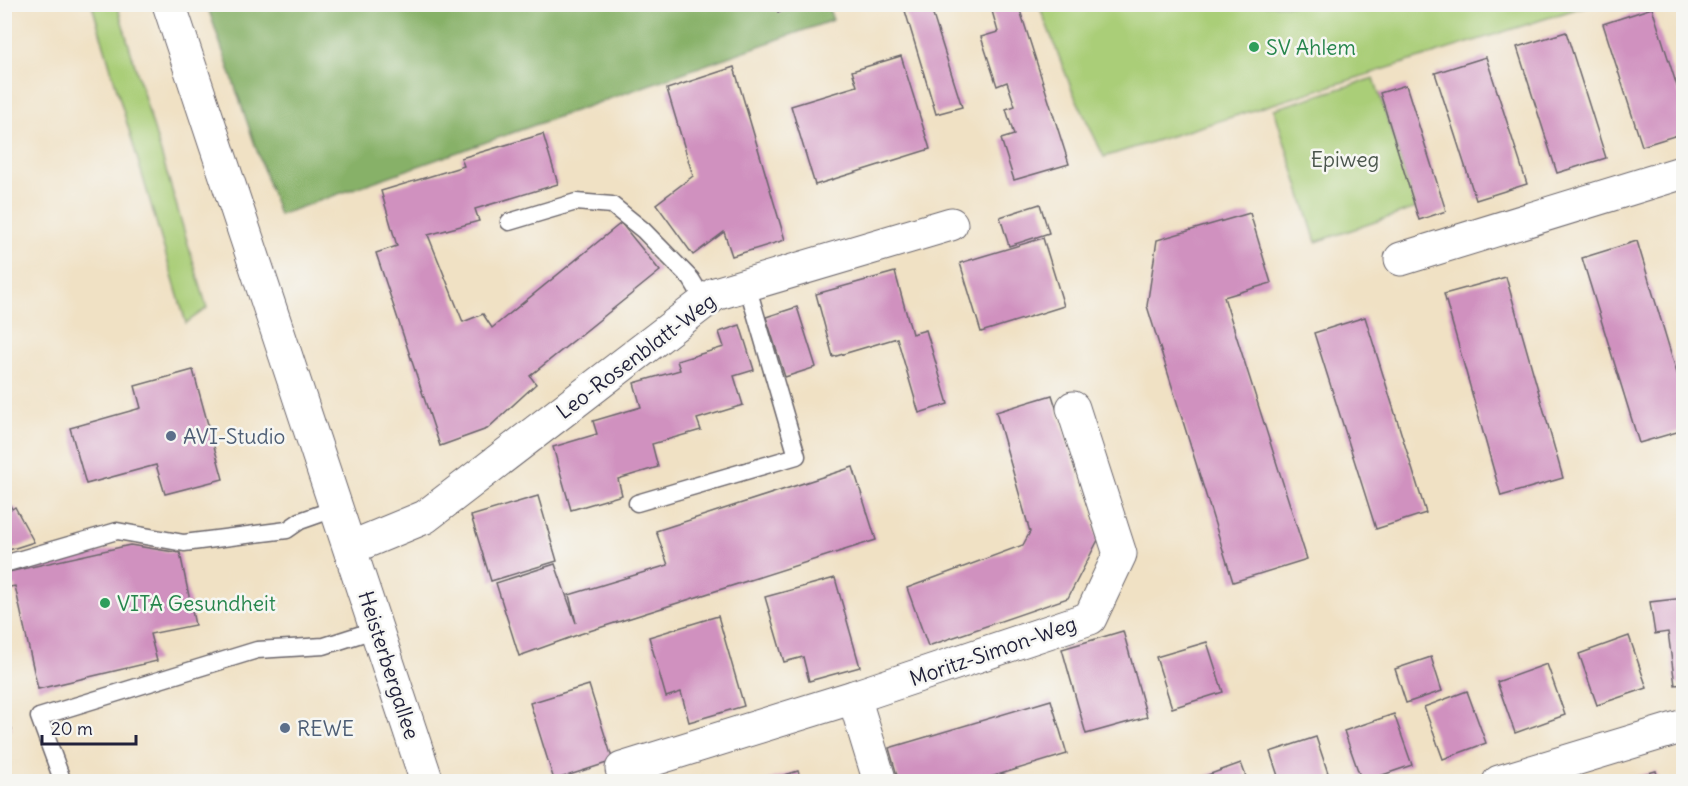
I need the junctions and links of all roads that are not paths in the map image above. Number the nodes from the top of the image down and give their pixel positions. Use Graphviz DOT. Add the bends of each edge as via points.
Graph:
graph roads {
  1 [pos="169,4"];
  2 [pos="1683,172"];
  3 [pos="509,222"];
  4 [pos="951,224"];
  5 [pos="1401,259"];
  6 [pos="747,285"];
  7 [pos="705,302"];
  8 [pos="1073,408"];
  9 [pos="637,503"];
  10 [pos="337,508"];
  11 [pos="350,548"];
  12 [pos="4,564"];
  13 [pos="377,629"];
  14 [pos="854,697"];
  15 [pos="1683,726"];
  16 [pos="622,769"];
  17 [pos="1558,773"];
  18 [pos="63,782"];
  19 [pos="427,782"];
  20 [pos="880,782"];
  21 [pos="1499,782"];
  1 -- 10 [label="street, Heisterbergallee"];
  2 -- 5 [label="street"];
  3 -- 7 [label="lane" via="576,202 612,206 643,230 691,279"];
  4 -- 6 [label="street, Leo-Rosenblatt-Weg"];
  6 -- 7 [label="street, Leo-Rosenblatt-Weg" via="715,294"];
  6 -- 9 [label="lane" via="797,456"];
  7 -- 11 [label="street, Leo-Rosenblatt-Weg" via="425,517"];
  8 -- 14 [label="street, Moritz-Simon-Weg" via="1120,554 1090,618"];
  10 -- 11 [label="street, Heisterbergallee"];
  10 -- 12 [label="lane" via="300,520 287,530 184,543 117,531"];
  11 -- 13 [label="street, Heisterbergallee"];
  13 -- 18 [label="lane" via="324,646 257,650 39,717"];
  13 -- 19 [label="street, Heisterbergallee"];
  14 -- 16 [label="street, Moritz-Simon-Weg"];
  14 -- 20 [label="street"];
  15 -- 17 [label="street"];
  17 -- 21 [label="street"];
}
